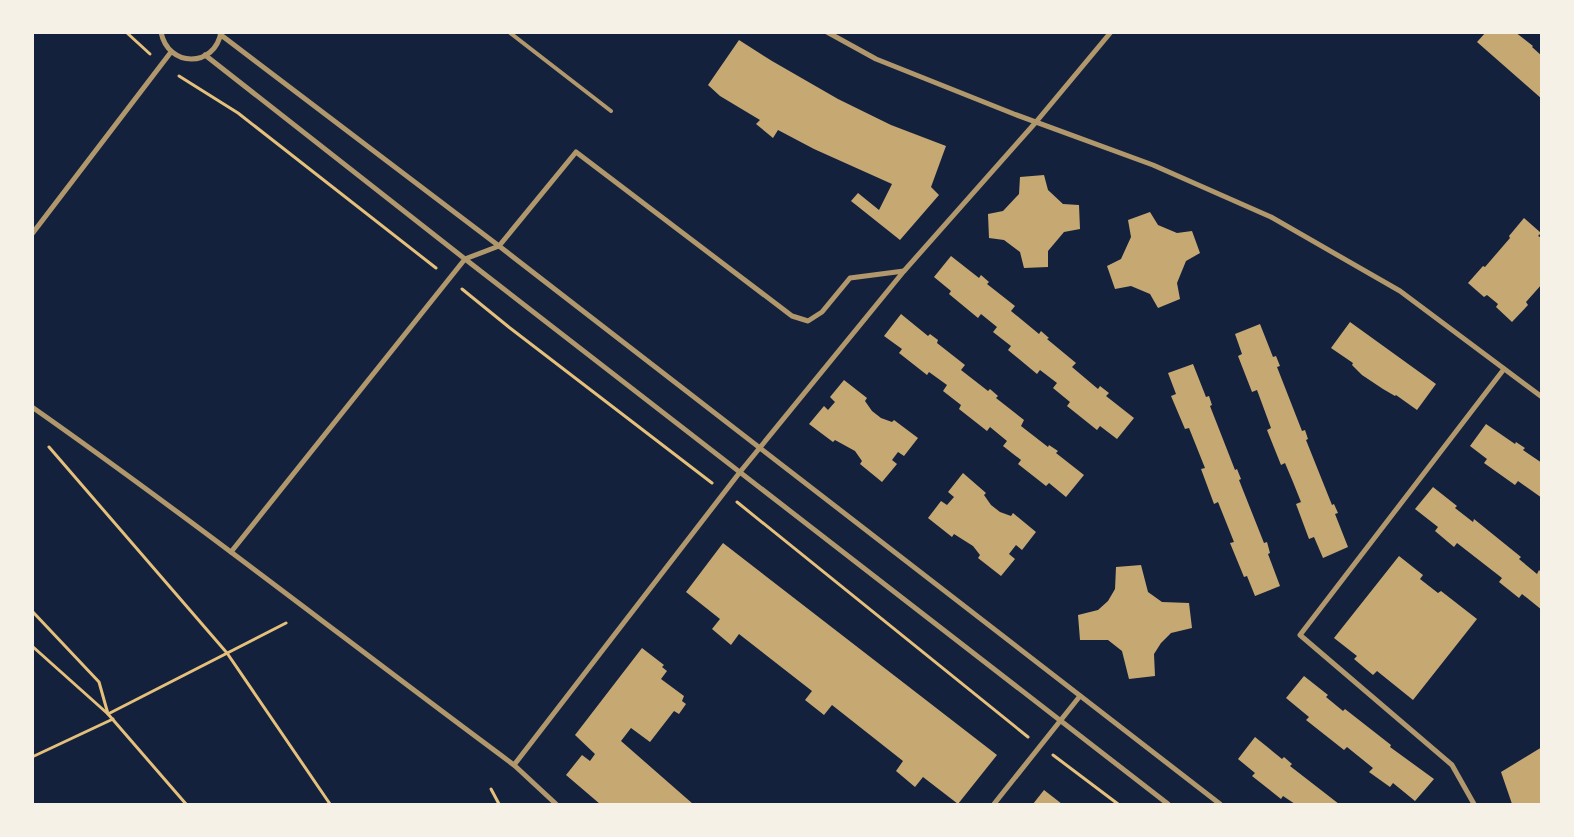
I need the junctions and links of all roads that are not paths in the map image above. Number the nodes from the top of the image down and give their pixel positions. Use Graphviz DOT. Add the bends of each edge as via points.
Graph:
graph roads {
  1 [pos="161,32"];
  2 [pos="509,32"];
  3 [pos="827,32"];
  4 [pos="1111,32"];
  5 [pos="221,34"];
  6 [pos="171,52"];
  7 [pos="206,55"];
  8 [pos="611,111"];
  9 [pos="1036,122"];
  10 [pos="32,234"];
  11 [pos="499,246"];
  12 [pos="465,259"];
  13 [pos="904,271"];
  14 [pos="1504,369"];
  15 [pos="1542,397"];
  16 [pos="32,407"];
  17 [pos="760,448"];
  18 [pos="740,472"];
  19 [pos="231,552"];
  20 [pos="1080,696"];
  21 [pos="1059,721"];
  22 [pos="514,765"];
  23 [pos="556,804"];
  24 [pos="994,804"];
  25 [pos="1168,804"];
  26 [pos="1220,804"];
  27 [pos="1474,804"];
  1 -- 6 [label="street"];
  2 -- 8 [label="lane"];
  3 -- 9 [label="street" via="876,59"];
  4 -- 9 [label="street"];
  5 -- 7 [label="street" via="212,52"];
  5 -- 11 [label="street"];
  6 -- 7 [label="street" via="191,60"];
  6 -- 10 [label="street"];
  7 -- 12 [label="street"];
  9 -- 13 [label="street"];
  9 -- 14 [label="street" via="1153,165 1271,217 1400,291"];
  11 -- 12 [label="street"];
  11 -- 13 [label="street" via="576,152 792,316 808,321 822,312 850,278"];
  11 -- 17 [label="street"];
  12 -- 18 [label="street"];
  12 -- 19 [label="street"];
  13 -- 17 [label="street"];
  14 -- 15 [label="street"];
  14 -- 27 [label="street" via="1300,635 1452,765"];
  16 -- 19 [label="street"];
  17 -- 18 [label="street"];
  17 -- 20 [label="street"];
  18 -- 21 [label="street"];
  18 -- 22 [label="street"];
  19 -- 22 [label="street"];
  20 -- 21 [label="street"];
  20 -- 26 [label="street"];
  21 -- 24 [label="street"];
  21 -- 25 [label="street"];
  22 -- 23 [label="street"];
}
